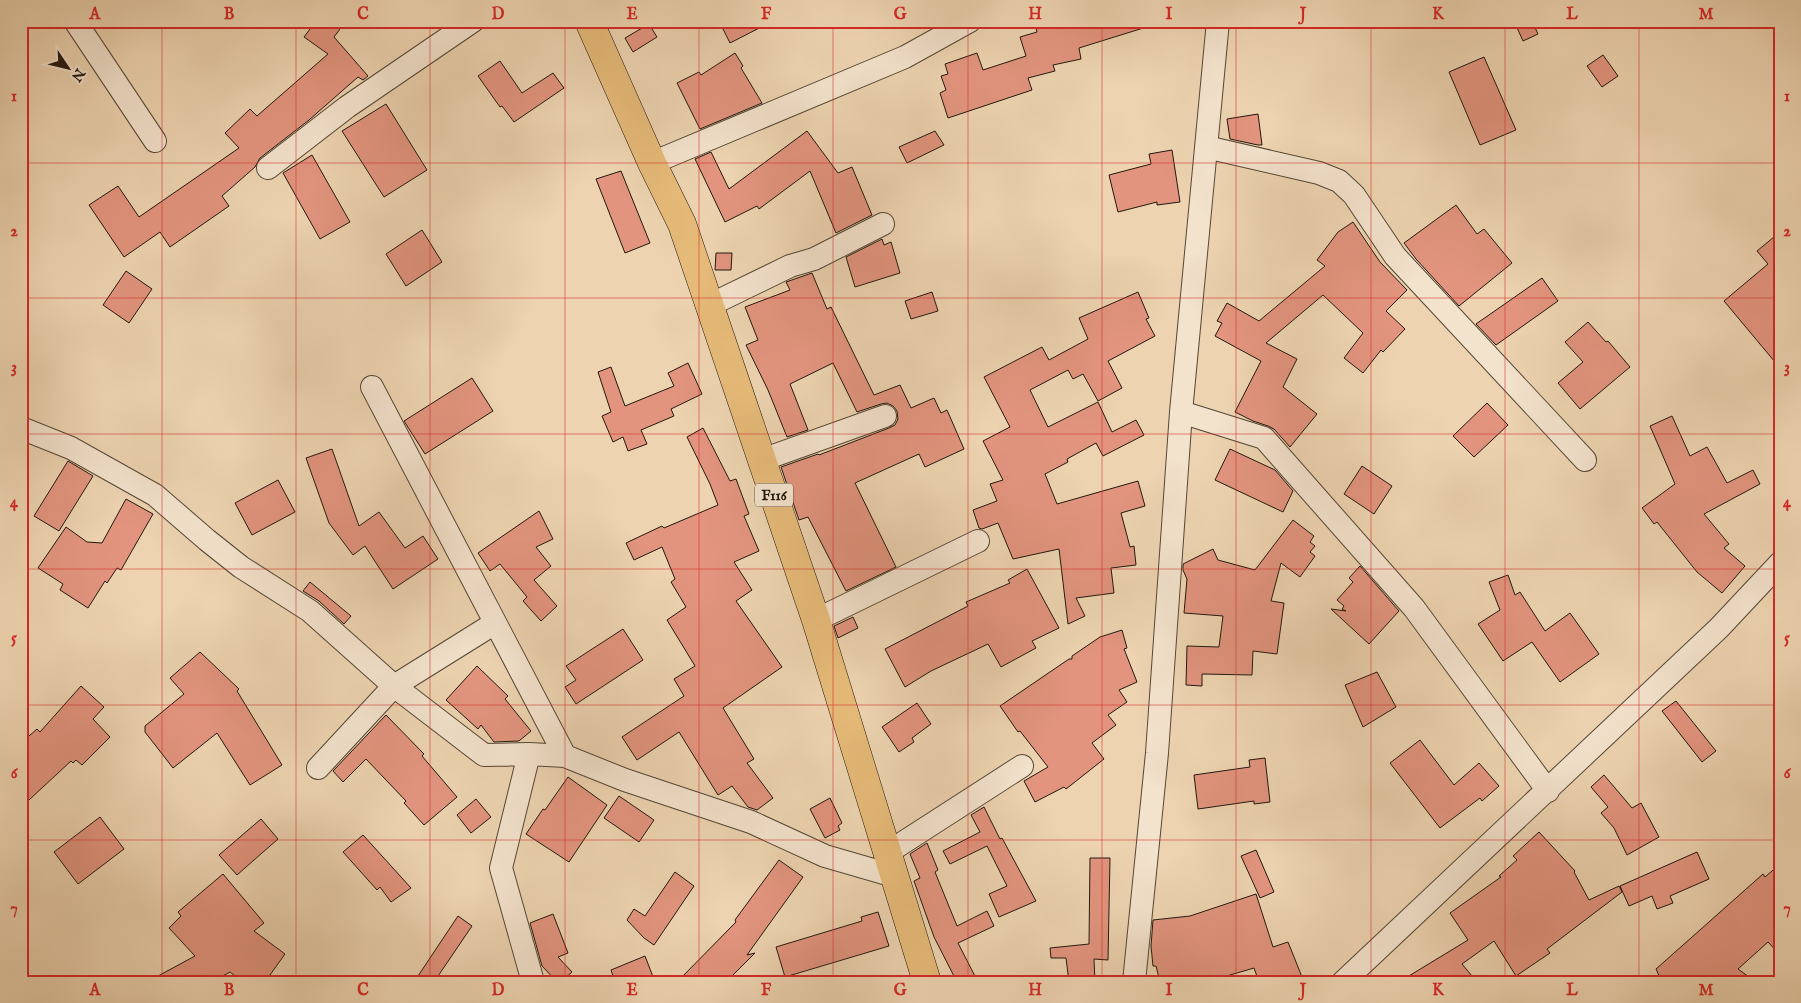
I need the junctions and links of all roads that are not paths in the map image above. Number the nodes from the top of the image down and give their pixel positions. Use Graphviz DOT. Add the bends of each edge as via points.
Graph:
graph roads {
  1 [pos="74,21"];
  2 [pos="473,21"];
  3 [pos="589,21"];
  4 [pos="970,21"];
  5 [pos="1218,21"];
  6 [pos="155,141"];
  7 [pos="1206,147"];
  8 [pos="652,163"];
  9 [pos="268,168"];
  10 [pos="883,224"];
  11 [pos="710,305"];
  12 [pos="372,387"];
  13 [pos="1180,412"];
  14 [pos="886,416"];
  15 [pos="21,428"];
  16 [pos="762,460"];
  17 [pos="1585,460"];
  18 [pos="978,541"];
  19 [pos="1780,563"];
  20 [pos="816,620"];
  21 [pos="495,623"];
  22 [pos="394,686"];
  23 [pos="529,754"];
  24 [pos="565,756"];
  25 [pos="1022,766"];
  26 [pos="318,768"];
  27 [pos="1548,791"];
  28 [pos="891,864"];
  29 [pos="534,982"];
  30 [pos="927,982"];
  31 [pos="1134,982"];
  32 [pos="1343,982"];
  1 -- 6 [label="street"];
  2 -- 9 [label="street" via="347,107"];
  3 -- 8 [label="main road, F116"];
  4 -- 8 [label="street" via="905,57"];
  5 -- 7 [label="street"];
  7 -- 13 [label="street"];
  7 -- 17 [label="street" via="1319,173 1339,182 1354,195 1395,256"];
  8 -- 11 [label="main road, F116" via="682,224"];
  10 -- 11 [label="street"];
  11 -- 16 [label="main road, F116"];
  12 -- 21 [label="street"];
  13 -- 27 [label="street" via="1264,438 1414,608"];
  13 -- 31 [label="street" via="1157,753"];
  14 -- 16 [label="street"];
  15 -- 22 [label="street" via="71,448 155,495 241,567 310,610"];
  16 -- 20 [label="main road, F116"];
  18 -- 20 [label="street"];
  19 -- 27 [label="street" via="1719,628"];
  20 -- 28 [label="main road, F116"];
  21 -- 22 [label="street"];
  21 -- 24 [label="street"];
  22 -- 23 [label="street" via="484,755"];
  22 -- 26 [label="street"];
  23 -- 24 [label="street"];
  23 -- 29 [label="street" via="501,868"];
  24 -- 28 [label="street" via="625,780 752,822 825,856"];
  25 -- 28 [label="street"];
  27 -- 32 [label="street"];
  28 -- 30 [label="main road, F116"];
}
